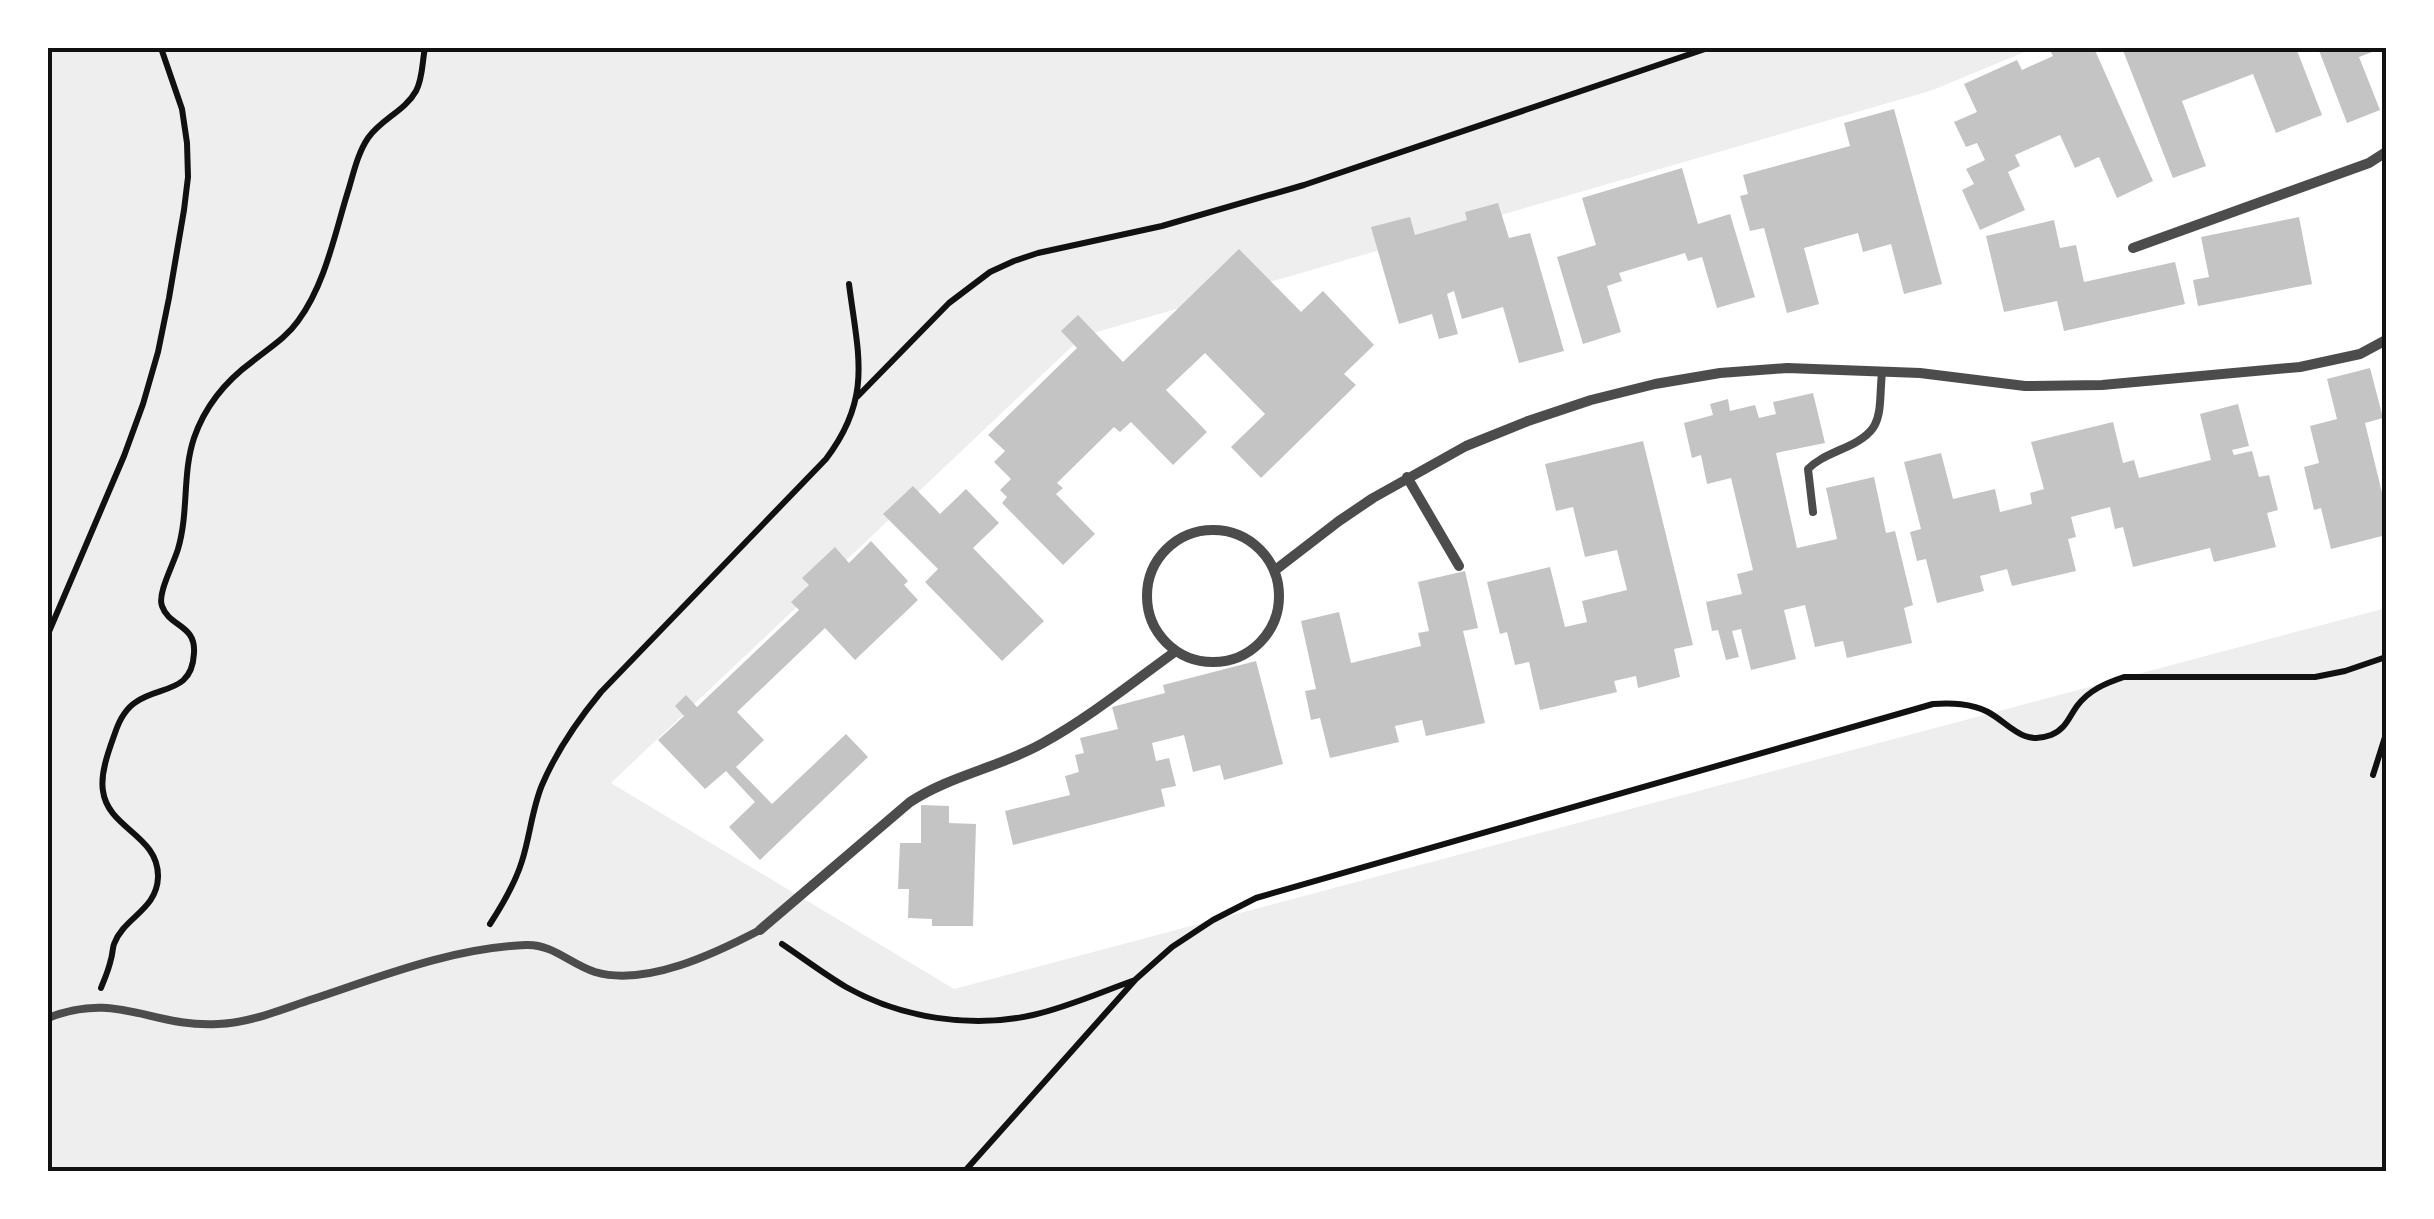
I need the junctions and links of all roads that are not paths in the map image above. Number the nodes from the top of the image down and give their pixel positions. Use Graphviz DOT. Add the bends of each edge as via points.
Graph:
graph roads {
  1 [pos="2386,152"];
  2 [pos="2133,248"];
  3 [pos="2386,340"];
  4 [pos="1882,372"];
  5 [pos="1407,477"];
  6 [pos="1813,512"];
  7 [pos="1459,566"];
  8 [pos="1274,571"];
  9 [pos="1176,651"];
  10 [pos="760,930"];
  11 [pos="48,1018"];
  1 -- 2 [label="street"];
  3 -- 4 [label="street" via="2360,354 2300,368 2102,385 2025,386"];
  4 -- 5 [label="street" via="1787,368 1655,384 1528,421"];
  4 -- 6 [label="lane" via="1877,422 1869,435 1808,469"];
  5 -- 7 [label="street"];
  5 -- 8 [label="street"];
  8 -- 9 [label="street" via="1278,612 1255,647 1216,662"];
  8 -- 9 [label="street" via="1245,538 1201,530 1180,538 1151,571 1147,593 1150,616"];
  9 -- 10 [label="street" via="1044,742 910,802"];
  10 -- 11 [label="lane" via="720,951 636,975 598,973 531,945 398,970 242,1021 194,1024 94,1006"];
}
